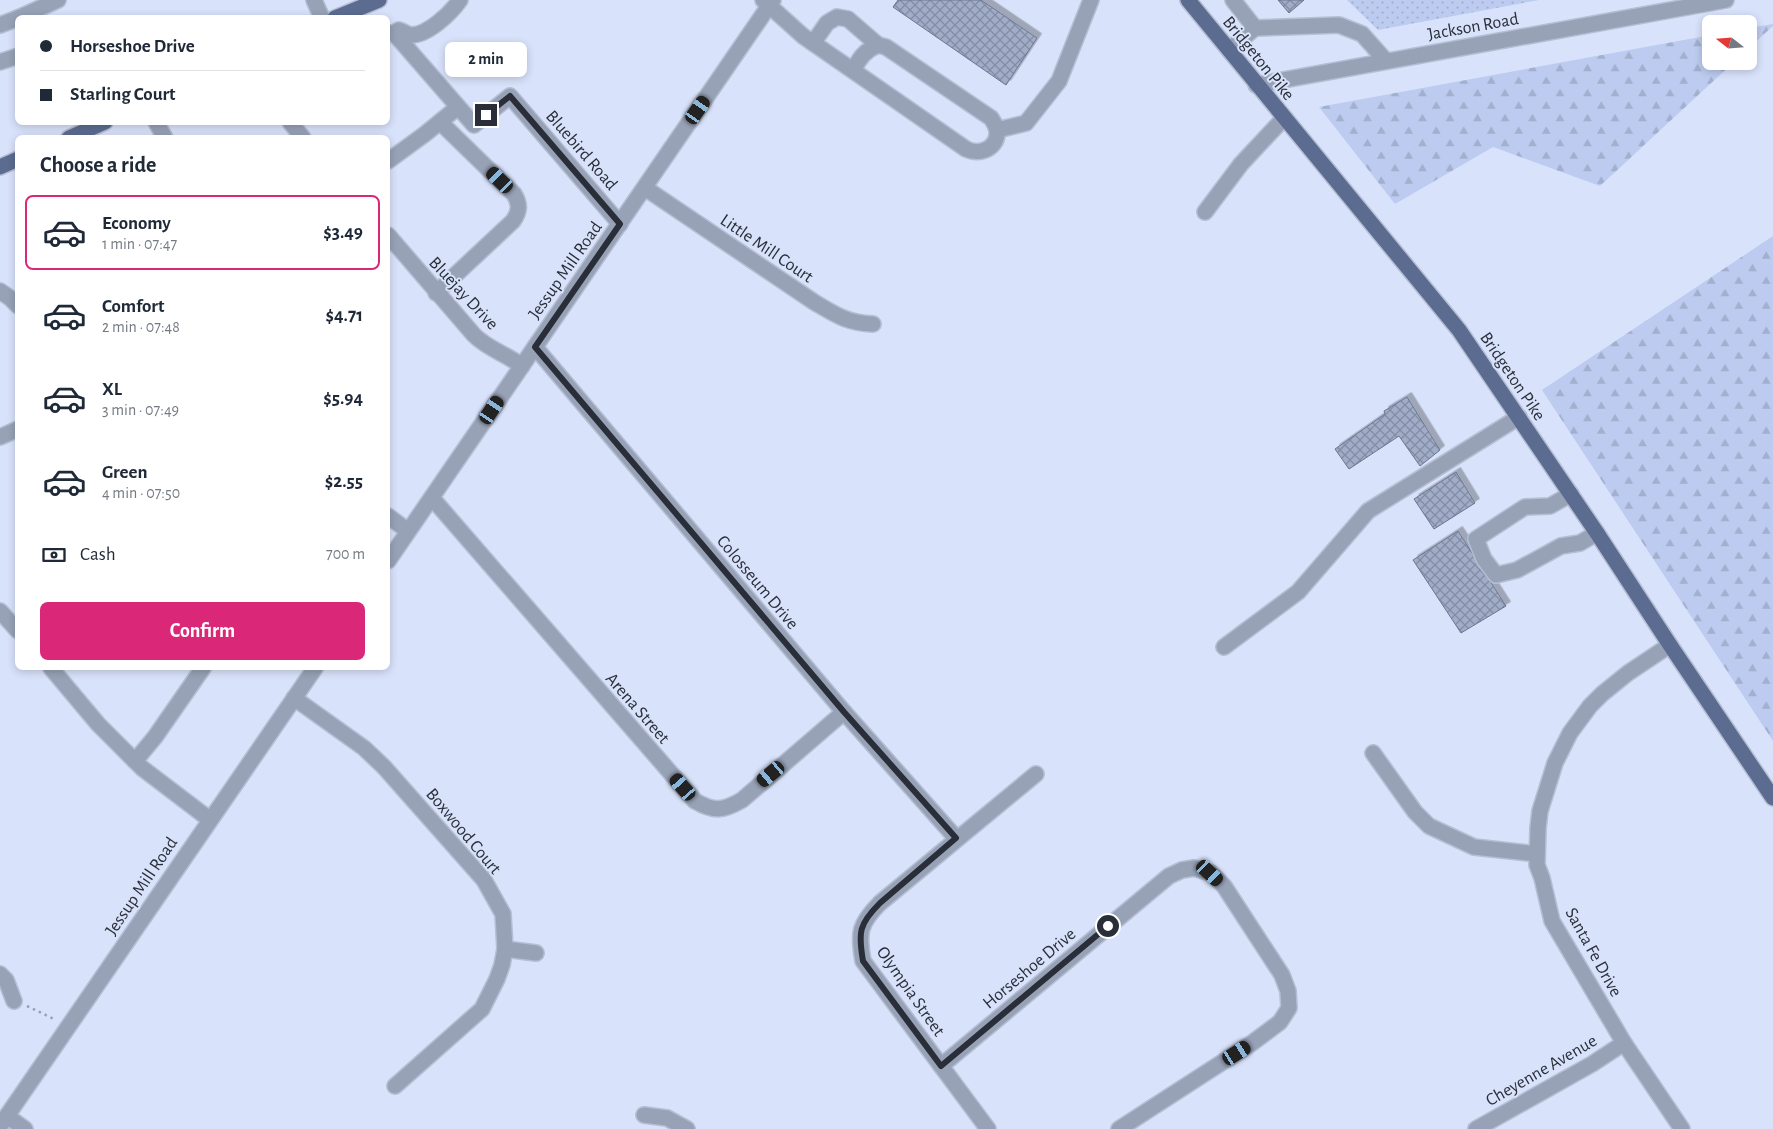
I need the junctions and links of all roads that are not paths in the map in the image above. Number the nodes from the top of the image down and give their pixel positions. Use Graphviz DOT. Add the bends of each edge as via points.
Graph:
graph roads {
  1 [pos="314,0"];
  2 [pos="379,0"];
  3 [pos="460,0"];
  4 [pos="1091,0"];
  5 [pos="1188,0"];
  6 [pos="1233,0"];
  7 [pos="1726,0"];
  8 [pos="768,2"];
  9 [pos="52,8"];
  10 [pos="28,15"];
  11 [pos="321,15"];
  12 [pos="342,15"];
  13 [pos="15,19"];
  14 [pos="0,25"];
  15 [pos="1255,28"];
  16 [pos="391,33"];
  17 [pos="814,43"];
  18 [pos="878,45"];
  19 [pos="1228,50"];
  20 [pos="15,57"];
  21 [pos="1386,61"];
  22 [pos="0,62"];
  23 [pos="853,70"];
  24 [pos="1256,85"];
  25 [pos="458,107"];
  26 [pos="1284,118"];
  27 [pos="440,122"];
  28 [pos="98,125"];
  29 [pos="292,125"];
  30 [pos="474,125"];
  31 [pos="997,130"];
  32 [pos="76,135"];
  33 [pos="301,135"];
  34 [pos="458,140"];
  35 [pos="390,160"];
  36 [pos="15,161"];
  37 [pos="0,167"];
  38 [pos="645,188"];
  39 [pos="1205,212"];
  40 [pos="620,224"];
  41 [pos="390,237"];
  42 [pos="0,291"];
  43 [pos="436,293"];
  44 [pos="15,303"];
  45 [pos="873,324"];
  46 [pos="535,347"];
  47 [pos="522,366"];
  48 [pos="1519,417"];
  49 [pos="15,430"];
  50 [pos="0,437"];
  51 [pos="1571,494"];
  52 [pos="432,498"];
  53 [pos="390,518"];
  54 [pos="408,531"];
  55 [pos="1597,533"];
  56 [pos="390,558"];
  57 [pos="0,611"];
  58 [pos="15,628"];
  59 [pos="1670,645"];
  60 [pos="1224,647"];
  61 [pos="53,670"];
  62 [pos="202,670"];
  63 [pos="314,670"];
  64 [pos="294,698"];
  65 [pos="844,712"];
  66 [pos="1373,753"];
  67 [pos="135,761"];
  68 [pos="1036,774"];
  69 [pos="1773,798"];
  70 [pos="209,820"];
  71 [pos="956,838"];
  72 [pos="1536,854"];
  73 [pos="505,949"];
  74 [pos="536,953"];
  75 [pos="0,974"];
  76 [pos="14,1001"];
  77 [pos="1624,1043"];
  78 [pos="941,1066"];
  79 [pos="395,1086"];
  80 [pos="644,1115"];
  81 [pos="4,1121"];
  82 [pos="25,1129"];
  83 [pos="686,1129"];
  84 [pos="988,1129"];
  85 [pos="1118,1129"];
  86 [pos="1476,1129"];
  87 [pos="1682,1129"];
  1 -- 11 [label="street"];
  2 -- 12 [label="main road"];
  3 -- 16 [label="street" via="427,30 410,35 399,30"];
  4 -- 31 [label="street" via="1059,81 1026,123"];
  5 -- 19 [label="main road, Bridgeton Pike"];
  6 -- 15 [label="street"];
  7 -- 21 [label="street, Jackson Road"];
  8 -- 17 [label="street"];
  8 -- 38 [label="street, Jessup Mill Road"];
  9 -- 10 [label="street"];
  13 -- 14 [label="street"];
  15 -- 19 [label="street"];
  15 -- 21 [label="street" via="1339,25 1362,34"];
  16 -- 25 [label="street"];
  17 -- 18 [label="street" via="827,23 836,17 848,19"];
  17 -- 23 [label="street"];
  18 -- 23 [label="street" via="863,54"];
  18 -- 31 [label="street" via="886,47 991,118"];
  19 -- 24 [label="main road, Bridgeton Pike"];
  20 -- 22 [label="street"];
  21 -- 24 [label="street, Jackson Road"];
  23 -- 31 [label="street" via="972,152 988,149"];
  24 -- 26 [label="main road, Bridgeton Pike"];
  25 -- 27 [label="street"];
  25 -- 30 [label="street"];
  26 -- 39 [label="street" via="1241,164"];
  26 -- 48 [label="main road, Bridgeton Pike" via="1459,330"];
  27 -- 34 [label="street"];
  27 -- 35 [label="street"];
  28 -- 32 [label="main road"];
  29 -- 33 [label="street"];
  30 -- 34 [label="street"];
  30 -- 40 [label="street, Bluebird Road" via="510,96"];
  34 -- 43 [label="street" via="514,194 518,200 518,214"];
  36 -- 37 [label="main road"];
  38 -- 40 [label="street, Jessup Mill Road"];
  38 -- 45 [label="street, Little Mill Court" via="814,302 842,318"];
  40 -- 46 [label="street, Jessup Mill Road"];
  41 -- 43 [label="street, Bluejay Drive"];
  42 -- 44 [label="street"];
  43 -- 47 [label="street, Bluejay Drive" via="480,341"];
  46 -- 47 [label="street, Jessup Mill Road"];
  46 -- 65 [label="street, Colosseum Drive"];
  47 -- 52 [label="street, Jessup Mill Road"];
  48 -- 51 [label="main road, Bridgeton Pike"];
  48 -- 60 [label="street" via="1368,511 1298,592"];
  49 -- 50 [label="street"];
  51 -- 55 [label="main road, Bridgeton Pike"];
  51 -- 55 [label="street" via="1550,506 1525,507 1476,539 1484,559 1496,575 1517,570 1561,546 1580,543"];
  52 -- 54 [label="street, Jessup Mill Road"];
  52 -- 65 [label="street, Arena Street" via="695,801 709,809 728,808 742,800"];
  53 -- 54 [label="street"];
  54 -- 56 [label="street, Jessup Mill Road"];
  55 -- 59 [label="main road, Bridgeton Pike"];
  57 -- 58 [label="street"];
  59 -- 69 [label="main road, Bridgeton Pike"];
  59 -- 72 [label="street, Santa Fe Drive" via="1602,694 1570,733 1555,763 1540,811"];
  61 -- 67 [label="street" via="98,724"];
  62 -- 67 [label="street"];
  63 -- 64 [label="street, Jessup Mill Road"];
  64 -- 70 [label="street, Jessup Mill Road"];
  64 -- 73 [label="street, Boxwood Court" via="364,748 384,767 484,880 502,914"];
  65 -- 71 [label="street, Colosseum Drive"];
  66 -- 72 [label="street" via="1429,826 1474,847"];
  67 -- 70 [label="street"];
  68 -- 71 [label="street, Olympia Street"];
  70 -- 81 [label="street, Jessup Mill Road"];
  71 -- 78 [label="street, Olympia Street" via="880,903 860,931 863,961"];
  72 -- 77 [label="street, Santa Fe Drive" via="1552,921"];
  73 -- 74 [label="street"];
  73 -- 79 [label="street, Boxwood Court" via="497,979 482,1009"];
  75 -- 76 [label="street" via="6,980"];
  77 -- 86 [label="street, Cheyenne Avenue"];
  77 -- 87 [label="street, Santa Fe Drive"];
  78 -- 84 [label="street, Olympia Street"];
  78 -- 85 [label="street, Horseshoe Drive" via="1169,876 1194,868 1210,873 1224,886 1282,976 1288,991 1289,1008 1280,1022 1252,1043"];
  80 -- 83 [label="street" via="667,1118"];
  81 -- 82 [label="street"];
}
